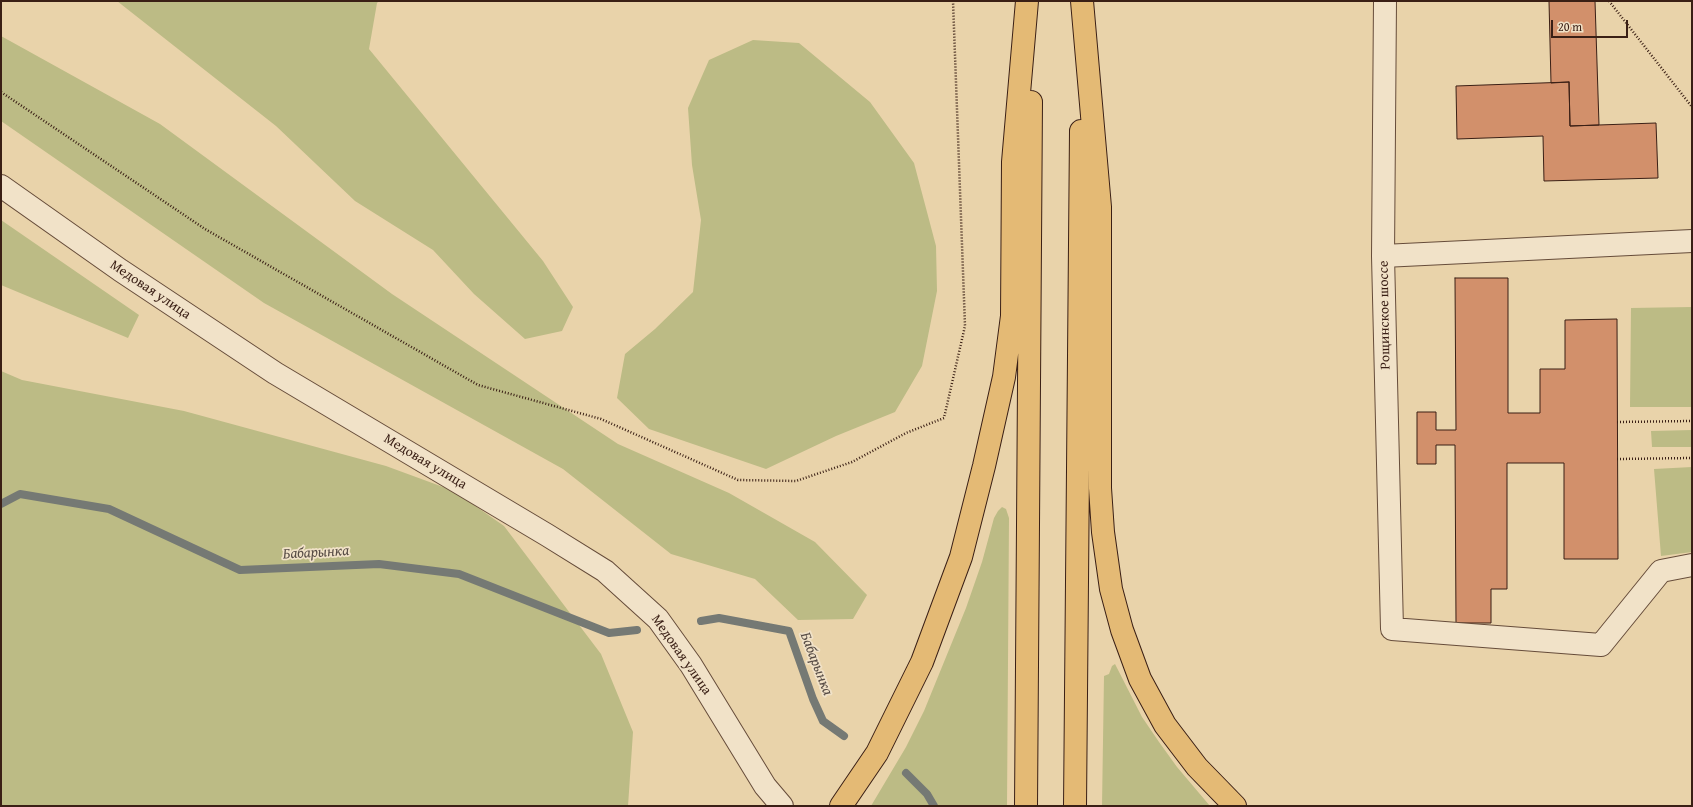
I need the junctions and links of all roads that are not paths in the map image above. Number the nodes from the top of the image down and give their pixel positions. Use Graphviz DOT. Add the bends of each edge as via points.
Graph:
graph roads {
  1 [pos="1027,1"];
  2 [pos="1032,1"];
  3 [pos="1082,1"];
  4 [pos="1385,1"];
  5 [pos="1,186"];
  6 [pos="1692,241"];
  7 [pos="1383,256"];
  8 [pos="1692,565"];
  9 [pos="782,806"];
  10 [pos="841,806"];
  11 [pos="1026,806"];
  12 [pos="1075,806"];
  13 [pos="1235,806"];
  1 -- 10 [label="main road" via="1013,162 1012,316 1004,377 984,466 961,557 922,662 877,753"];
  2 -- 11 [label="main road"];
  3 -- 12 [label="main road"];
  3 -- 13 [label="main road" via="1100,207 1100,488 1111,589 1122,630 1140,679 1165,725 1197,767"];
  4 -- 7 [label="street, Рощинское шоссе"];
  5 -- 9 [label="street, Медовая улица" via="120,270 275,373 605,571 658,618 691,665 765,786"];
  6 -- 7 [label="street"];
  7 -- 8 [label="street, Рощинское шоссе" via="1392,629 1600,645 1662,571"];
}
